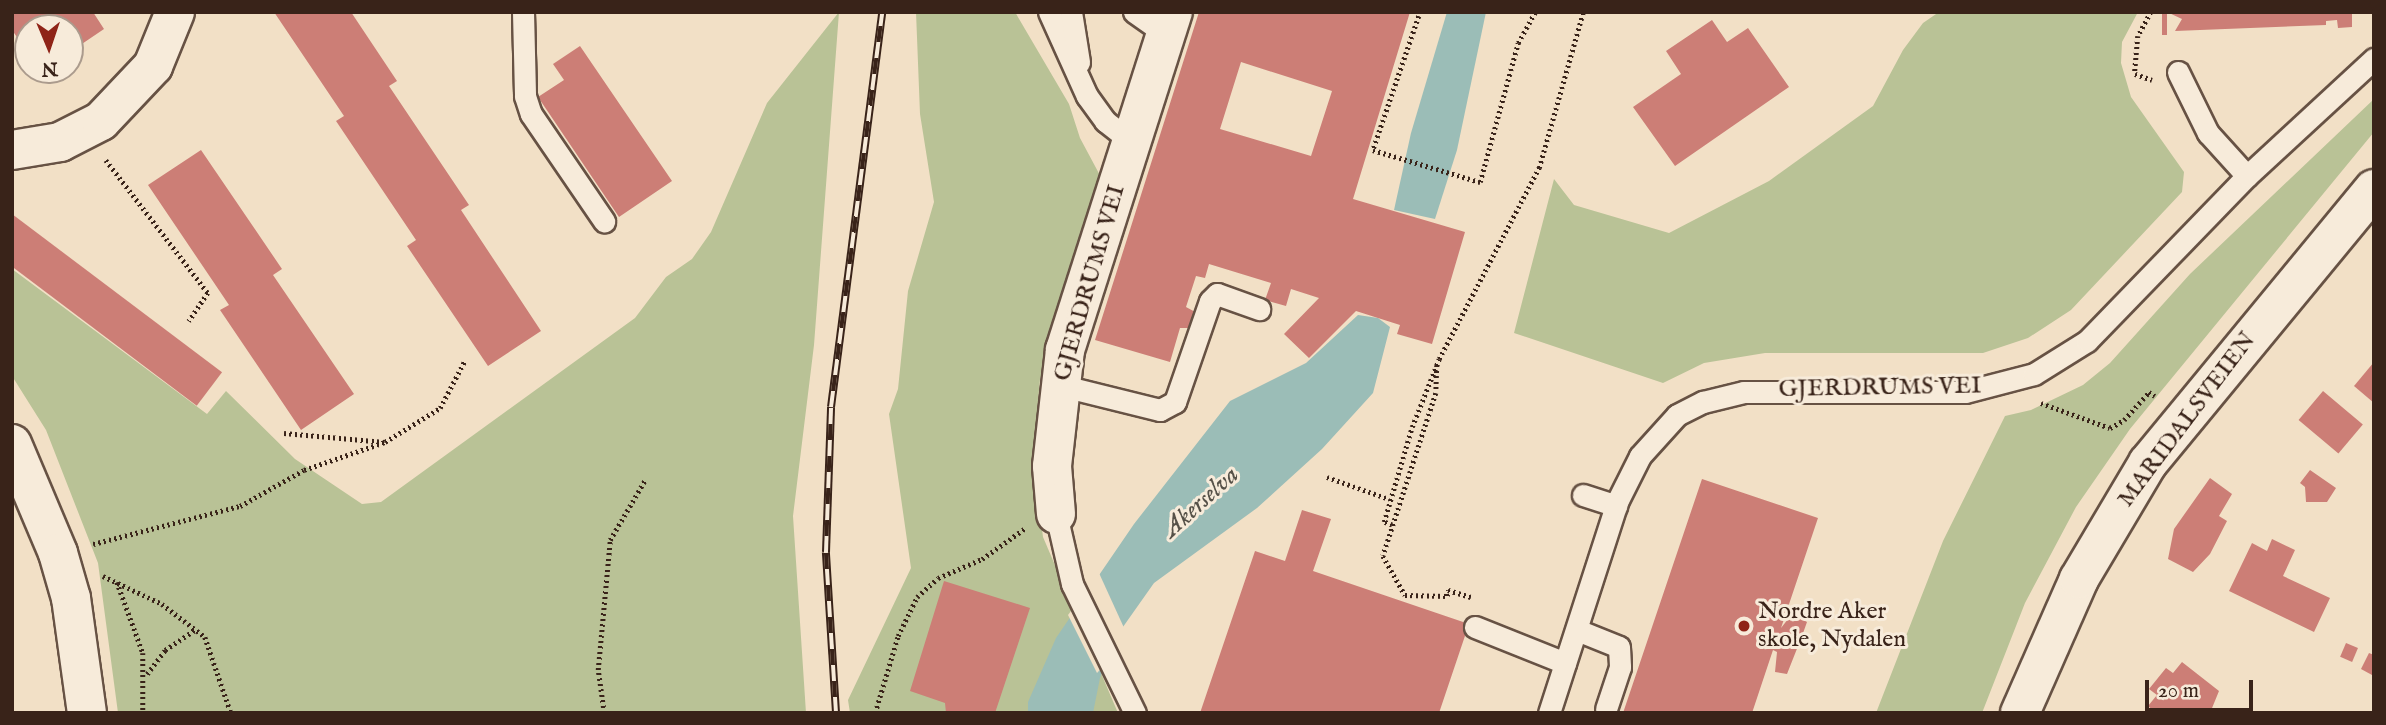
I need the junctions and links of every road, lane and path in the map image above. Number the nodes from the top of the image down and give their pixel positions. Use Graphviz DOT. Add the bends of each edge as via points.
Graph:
graph roads {
  1 [pos="175,12"];
  2 [pos="523,12"];
  3 [pos="1049,12"];
  4 [pos="1071,12"];
  5 [pos="1134,12"];
  6 [pos="1535,12"];
  7 [pos="1584,12"];
  8 [pos="1419,16"];
  9 [pos="1170,23"];
  10 [pos="2374,59"];
  11 [pos="2178,72"];
  12 [pos="1080,82"];
  13 [pos="1132,142"];
  14 [pos="12,150"];
  15 [pos="101,154"];
  16 [pos="2247,176"];
  17 [pos="2374,189"];
  18 [pos="604,221"];
  19 [pos="1259,309"];
  20 [pos="189,321"];
  21 [pos="464,362"];
  22 [pos="1437,364"];
  23 [pos="1059,385"];
  24 [pos="2158,399"];
  25 [pos="2038,400"];
  26 [pos="284,433"];
  27 [pos="385,442"];
  28 [pos="12,444"];
  29 [pos="1327,477"];
  30 [pos="645,480"];
  31 [pos="1583,495"];
  32 [pos="1389,499"];
  33 [pos="1616,506"];
  34 [pos="1043,519"];
  35 [pos="1392,525"];
  36 [pos="58,553"];
  37 [pos="116,581"];
  38 [pos="1471,598"];
  39 [pos="1475,626"];
  40 [pos="195,630"];
  41 [pos="1577,630"];
  42 [pos="1565,663"];
  43 [pos="147,674"];
  44 [pos="1606,709"];
  45 [pos="87,713"];
  46 [pos="142,713"];
  47 [pos="230,713"];
  48 [pos="604,713"];
  49 [pos="876,713"];
  50 [pos="1135,713"];
  51 [pos="1549,713"];
  52 [pos="2020,713"];
  1 -- 14 [label="street" via="153,66 101,121 60,142"];
  2 -- 18 [label="lane" via="525,96 531,114"];
  3 -- 12 [label="lane"];
  4 -- 12 [label="lane"];
  5 -- 9 [label="lane"];
  6 -- 8 [label="path" via="1518,43 1480,182 1373,150"];
  7 -- 22 [label="path" via="1539,168"];
  9 -- 13 [label="street, GJERDRUMS VEI"];
  10 -- 16 [label="lane, GJERDRUMS VEI"];
  11 -- 16 [label="lane" via="2208,133"];
  12 -- 13 [label="lane" via="1105,121"];
  13 -- 23 [label="street, GJERDRUMS VEI" via="1065,350"];
  15 -- 20 [label="path" via="208,293"];
  16 -- 33 [label="lane, GJERDRUMS VEI" via="2087,341 2034,374 1965,392 1787,390 1744,392 1703,402 1677,415 1656,435"];
  17 -- 52 [label="street, MARIDALSVEIEN" via="2148,463 2079,579"];
  19 -- 23 [label="lane" via="1217,294 1210,301 1175,402 1160,410"];
  21 -- 27 [label="path" via="440,408"];
  22 -- 32 [label="path"];
  22 -- 35 [label="path" via="1436,393"];
  23 -- 34 [label="street, GJERDRUMS VEI"];
  24 -- 25 [label="path" via="2149,392 2124,420 2110,428 2051,410"];
  26 -- 27 [label="path"];
  27 -- 36 [label="path" via="304,470 240,506"];
  28 -- 36 [label="street"];
  29 -- 32 [label="path"];
  30 -- 48 [label="path" via="610,540 598,670"];
  31 -- 33 [label="lane"];
  32 -- 35 [label="path" via="1384,522"];
  33 -- 41 [label="lane, GJERDRUMS VEI"];
  34 -- 49 [label="path" via="982,559 938,578 917,597 898,636"];
  34 -- 50 [label="lane, GJERDRUMS VEI"];
  35 -- 38 [label="path" via="1383,556 1405,595 1447,596 1448,590"];
  36 -- 37 [label="path"];
  36 -- 45 [label="street" via="71,598"];
  37 -- 40 [label="path" via="162,604"];
  37 -- 43 [label="path" via="144,653"];
  39 -- 42 [label="lane"];
  40 -- 43 [label="path" via="165,650"];
  40 -- 47 [label="path" via="205,637 217,663"];
  41 -- 42 [label="lane, GJERDRUMS VEI"];
  41 -- 44 [label="lane" via="1619,647 1620,667"];
  42 -- 51 [label="lane, GJERDRUMS VEI"];
  43 -- 46 [label="path"];
}
